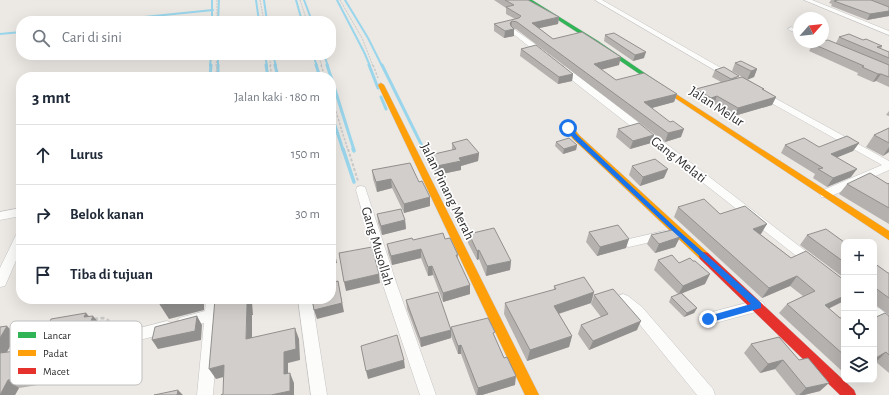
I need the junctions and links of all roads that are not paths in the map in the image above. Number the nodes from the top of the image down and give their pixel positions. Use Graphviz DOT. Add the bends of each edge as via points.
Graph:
graph roads {
  1 [pos="529,0"];
  2 [pos="598,0"];
  3 [pos="807,0"];
  4 [pos="513,31"];
  5 [pos="889,33"];
  6 [pos="740,81"];
  7 [pos="381,85"];
  8 [pos="753,89"];
  9 [pos="568,128"];
  10 [pos="889,165"];
  11 [pos="361,190"];
  12 [pos="825,194"];
  13 [pos="16,213"];
  14 [pos="0,216"];
  15 [pos="676,231"];
  16 [pos="889,236"];
  17 [pos="629,243"];
  18 [pos="16,247"];
  19 [pos="820,268"];
  20 [pos="0,282"];
  21 [pos="623,300"];
  22 [pos="212,304"];
  23 [pos="305,304"];
  24 [pos="758,306"];
  25 [pos="877,314"];
  26 [pos="211,315"];
  27 [pos="708,319"];
  28 [pos="889,324"];
  29 [pos="142,333"];
  30 [pos="205,395"];
  31 [pos="319,395"];
  32 [pos="428,395"];
  33 [pos="532,395"];
  34 [pos="707,395"];
  35 [pos="849,395"];
  1 -- 12 [label="street, Jalan Melur"];
  2 -- 6 [label="street"];
  3 -- 5 [label="street"];
  4 -- 19 [label="street, Gang Melati"];
  7 -- 33 [label="street, Jalan Pinang Merah"];
  8 -- 10 [label="street"];
  9 -- 15 [label="street"];
  10 -- 12 [label="street"];
  11 -- 32 [label="street, Gang Musollah"];
  12 -- 16 [label="street, Jalan Melur"];
  13 -- 14 [label="street"];
  15 -- 17 [label="street"];
  15 -- 24 [label="street"];
  18 -- 20 [label="street"];
  21 -- 34 [label="street" via="637,311"];
  22 -- 26 [label="street"];
  23 -- 31 [label="street"];
  24 -- 27 [label="street"];
  24 -- 35 [label="street"];
  25 -- 28 [label="street"];
  26 -- 29 [label="street"];
  26 -- 30 [label="street"];
}
